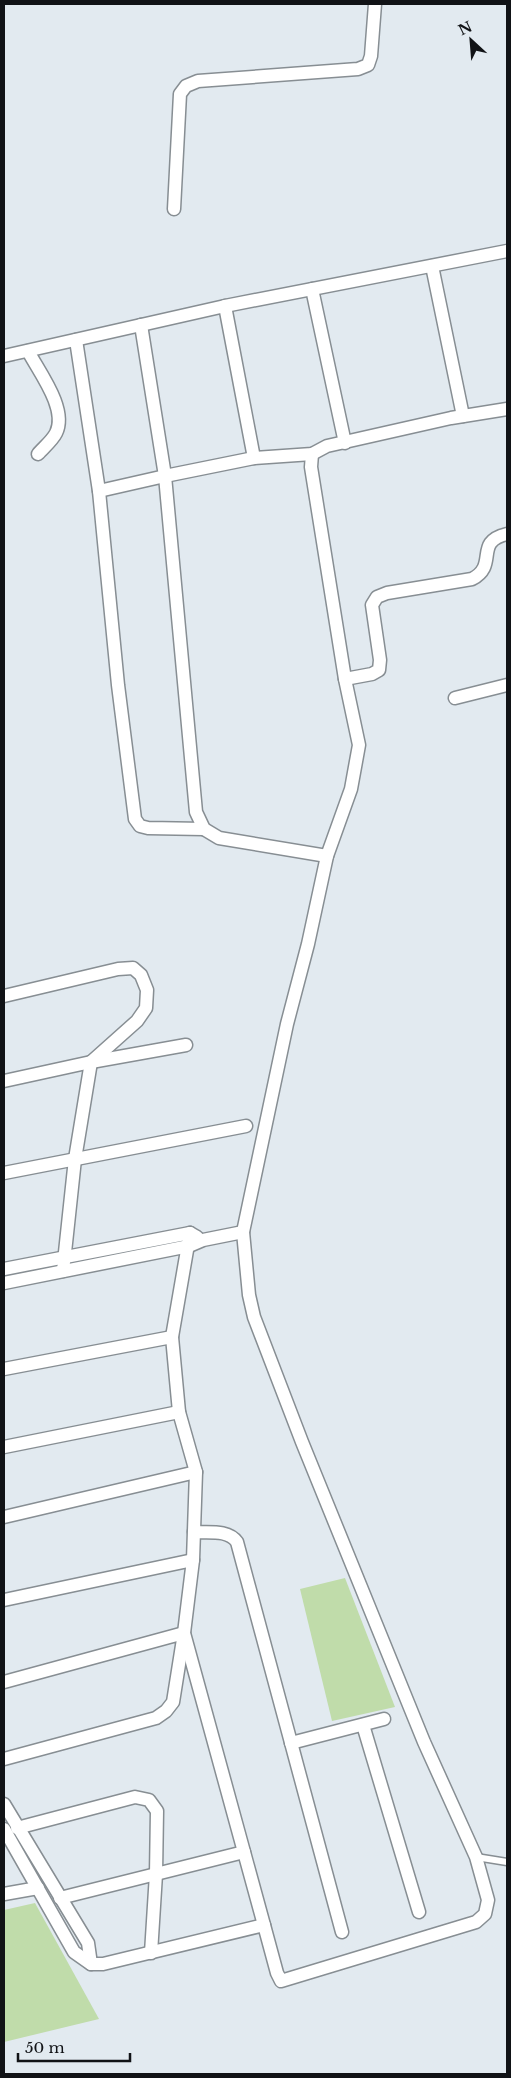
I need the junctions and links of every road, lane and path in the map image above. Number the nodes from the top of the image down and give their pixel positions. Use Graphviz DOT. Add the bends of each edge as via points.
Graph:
graph roads {
  1 [pos="375,4"];
  2 [pos="174,209"];
  3 [pos="507,251"];
  4 [pos="432,266"];
  5 [pos="312,289"];
  6 [pos="225,306"];
  7 [pos="141,325"];
  8 [pos="76,340"];
  9 [pos="28,351"];
  10 [pos="4,356"];
  11 [pos="507,409"];
  12 [pos="463,416"];
  13 [pos="345,443"];
  14 [pos="38,454"];
  15 [pos="312,454"];
  16 [pos="254,458"];
  17 [pos="165,476"];
  18 [pos="99,491"];
  19 [pos="507,534"];
  20 [pos="345,679"];
  21 [pos="507,685"];
  22 [pos="455,698"];
  23 [pos="204,829"];
  24 [pos="327,856"];
  25 [pos="4,996"];
  26 [pos="186,1045"];
  27 [pos="91,1062"];
  28 [pos="4,1081"];
  29 [pos="246,1126"];
  30 [pos="75,1159"];
  31 [pos="4,1172"];
  32 [pos="243,1232"];
  33 [pos="190,1240"];
  34 [pos="64,1258"];
  35 [pos="4,1269"];
  36 [pos="63,1271"];
  37 [pos="4,1283"];
  38 [pos="172,1337"];
  39 [pos="4,1368"];
  40 [pos="179,1412"];
  41 [pos="4,1446"];
  42 [pos="196,1472"];
  43 [pos="4,1517"];
  44 [pos="194,1532"];
  45 [pos="193,1560"];
  46 [pos="4,1600"];
  47 [pos="184,1633"];
  48 [pos="4,1682"];
  49 [pos="384,1719"];
  50 [pos="363,1725"];
  51 [pos="291,1743"];
  52 [pos="4,1758"];
  53 [pos="4,1804"];
  54 [pos="17,1828"];
  55 [pos="4,1830"];
  56 [pos="244,1852"];
  57 [pos="476,1857"];
  58 [pos="507,1862"];
  59 [pos="156,1874"];
  60 [pos="38,1888"];
  61 [pos="4,1894"];
  62 [pos="60,1898"];
  63 [pos="419,1912"];
  64 [pos="264,1925"];
  65 [pos="342,1932"];
  66 [pos="151,1952"];
  67 [pos="91,1964"];
  1 -- 2 [label="street" via="368,65 358,69 198,81 186,86 180,94"];
  3 -- 4 [label="street"];
  4 -- 5 [label="street"];
  4 -- 12 [label="street"];
  5 -- 6 [label="street"];
  5 -- 13 [label="street"];
  6 -- 7 [label="street"];
  6 -- 16 [label="street"];
  7 -- 8 [label="street"];
  7 -- 17 [label="street"];
  8 -- 9 [label="street"];
  8 -- 18 [label="street"];
  9 -- 10 [label="street"];
  9 -- 14 [label="street" via="56,403 60,419 56,434"];
  11 -- 12 [label="street"];
  12 -- 13 [label="street"];
  13 -- 15 [label="street" via="327,446"];
  15 -- 16 [label="street"];
  15 -- 20 [label="street" via="311,467"];
  16 -- 17 [label="street"];
  17 -- 18 [label="street"];
  17 -- 23 [label="street" via="196,812"];
  18 -- 23 [label="street" via="135,819 140,826 148,828"];
  19 -- 20 [label="street" via="490,542 487,563 481,574 472,579 377,597 372,605 379,670"];
  20 -- 24 [label="street" via="359,745 351,790"];
  21 -- 22 [label="street"];
  23 -- 24 [label="street" via="219,838"];
  24 -- 32 [label="street"];
  25 -- 27 [label="street" via="118,969 133,968 141,974 147,990 146,1008 138,1021"];
  26 -- 27 [label="street"];
  27 -- 28 [label="street"];
  27 -- 30 [label="street"];
  29 -- 30 [label="street"];
  30 -- 31 [label="street"];
  30 -- 34 [label="street"];
  32 -- 33 [label="street"];
  32 -- 57 [label="street" via="254,1316 420,1733"];
  33 -- 34 [label="street"];
  33 -- 36 [label="street"];
  33 -- 38 [label="street"];
  34 -- 35 [label="street"];
  34 -- 36 [label="street"];
  36 -- 37 [label="street"];
  38 -- 39 [label="street"];
  38 -- 40 [label="street"];
  40 -- 41 [label="street"];
  40 -- 42 [label="street"];
  42 -- 43 [label="street"];
  42 -- 44 [label="street"];
  44 -- 45 [label="street"];
  44 -- 51 [label="street" via="224,1533 233,1536 237,1542"];
  45 -- 46 [label="street"];
  45 -- 47 [label="street"];
  47 -- 48 [label="street"];
  47 -- 52 [label="street" via="173,1702 156,1718"];
  47 -- 56 [label="street"];
  49 -- 50 [label="street"];
  50 -- 51 [label="street"];
  50 -- 63 [label="street"];
  51 -- 65 [label="street"];
  53 -- 54 [label="street"];
  54 -- 59 [label="street" via="136,1797 149,1800 157,1812"];
  54 -- 62 [label="street"];
  55 -- 60 [label="street"];
  56 -- 59 [label="street"];
  56 -- 64 [label="street"];
  57 -- 58 [label="lane"];
  57 -- 64 [label="street" via="488,1900 485,1914 476,1922 281,1981"];
  59 -- 62 [label="street"];
  59 -- 66 [label="street"];
  60 -- 61 [label="street"];
  60 -- 67 [label="street" via="74,1952"];
  62 -- 67 [label="street" via="88,1942"];
  64 -- 66 [label="street"];
  66 -- 67 [label="street"];
}
